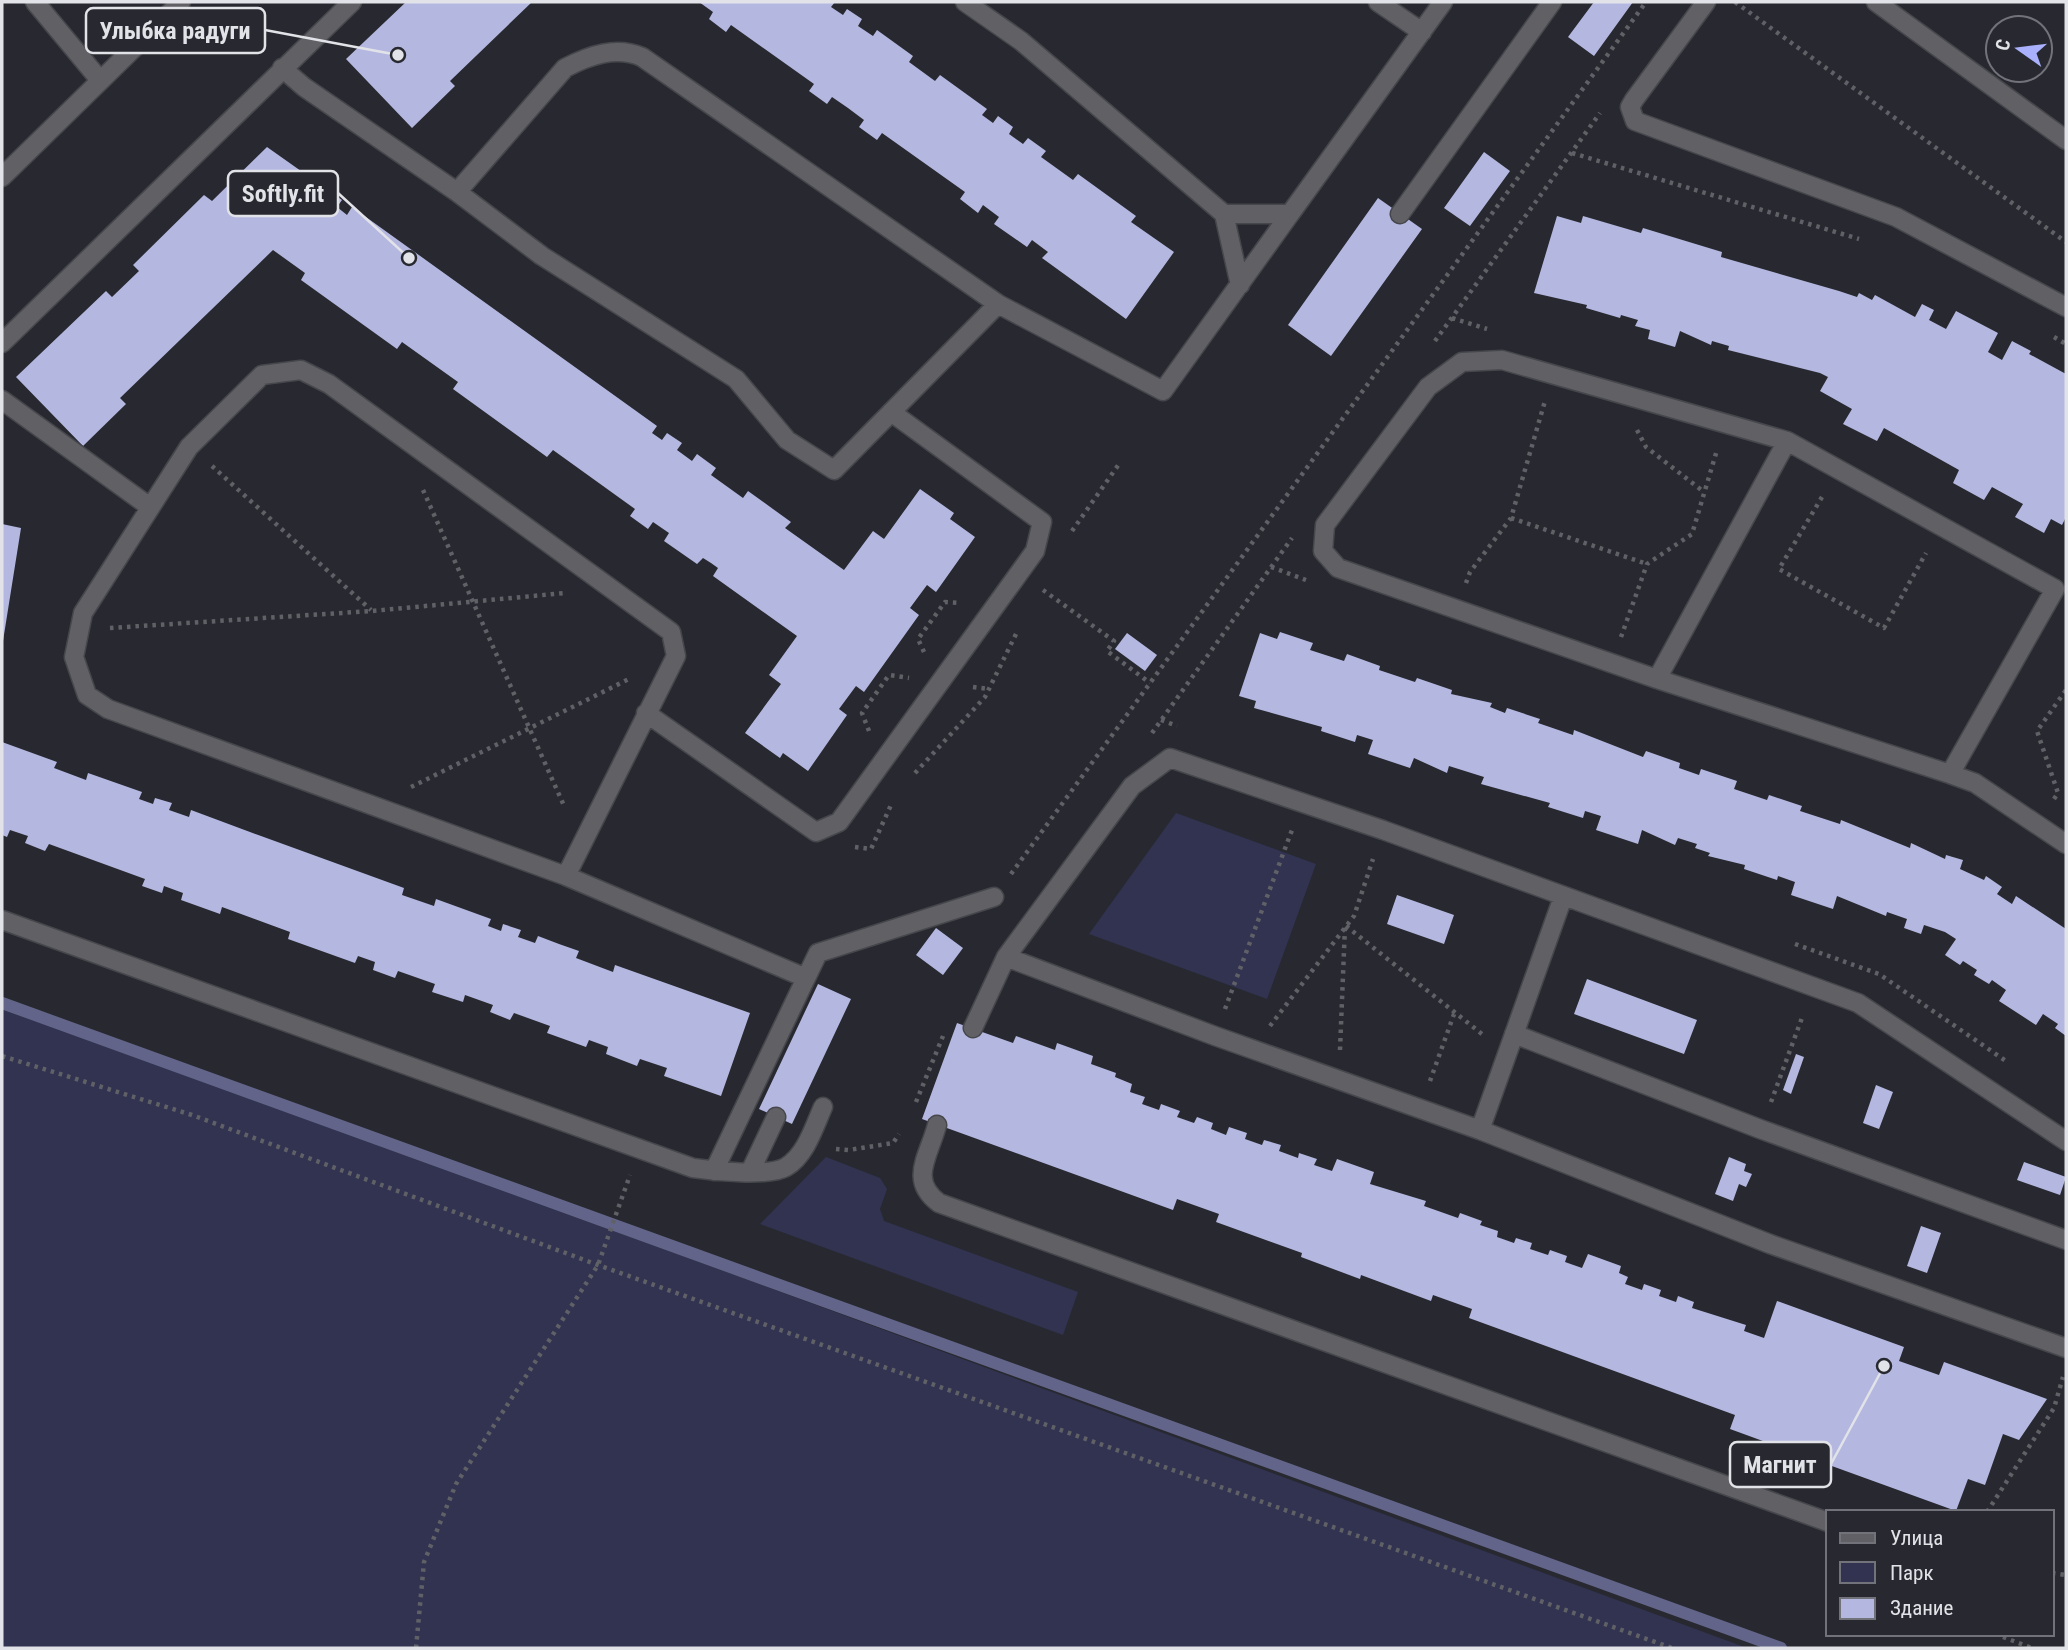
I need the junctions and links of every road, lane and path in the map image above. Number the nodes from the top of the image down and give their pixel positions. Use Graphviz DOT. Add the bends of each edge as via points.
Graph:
graph roads {
  1 [pos="35,2"];
  2 [pos="181,2"];
  3 [pos="352,2"];
  4 [pos="965,2"];
  5 [pos="1378,2"];
  6 [pos="1444,2"];
  7 [pos="1552,2"];
  8 [pos="1646,2"];
  9 [pos="1706,2"];
  10 [pos="1734,2"];
  11 [pos="1877,2"];
  12 [pos="1422,32"];
  13 [pos="282,68"];
  14 [pos="99,79"];
  15 [pos="2066,140"];
  16 [pos="1572,153"];
  17 [pos="2,177"];
  18 [pos="457,191"];
  19 [pos="1224,214"];
  20 [pos="1290,214"];
  21 [pos="1400,214"];
  22 [pos="2066,242"];
  23 [pos="1872,243"];
  24 [pos="1240,285"];
  25 [pos="998,303"];
  26 [pos="2066,307"];
  27 [pos="2042,330"];
  28 [pos="2,343"];
  29 [pos="2066,344"];
  30 [pos="1553,374"];
  31 [pos="1636,398"];
  32 [pos="2,401"];
  33 [pos="891,412"];
  34 [pos="1724,424"];
  35 [pos="402,436"];
  36 [pos="1787,441"];
  37 [pos="189,447"];
  38 [pos="1704,492"];
  39 [pos="1831,502"];
  40 [pos="150,507"];
  41 [pos="1511,518"];
  42 [pos="1942,525"];
  43 [pos="1914,548"];
  44 [pos="1925,554"];
  45 [pos="1647,565"];
  46 [pos="1039,587"];
  47 [pos="613,590"];
  48 [pos="2061,592"];
  49 [pos="472,600"];
  50 [pos="1457,610"];
  51 [pos="372,611"];
  52 [pos="78,630"];
  53 [pos="676,656"];
  54 [pos="1612,664"];
  55 [pos="1657,679"];
  56 [pos="1150,683"];
  57 [pos="2066,690"];
  58 [pos="646,713"];
  59 [pos="530,729"];
  60 [pos="1950,774"];
  61 [pos="373,807"];
  62 [pos="1294,824"];
  63 [pos="2038,825"];
  64 [pos="582,844"];
  65 [pos="2066,844"];
  66 [pos="1371,864"];
  67 [pos="566,876"];
  68 [pos="994,897"];
  69 [pos="1563,897"];
  70 [pos="2,920"];
  71 [pos="1346,926"];
  72 [pos="1006,957"];
  73 [pos="806,978"];
  74 [pos="1805,1007"];
  75 [pos="1223,1013"];
  76 [pos="1454,1014"];
  77 [pos="947,1027"];
  78 [pos="973,1028"];
  79 [pos="1266,1031"];
  80 [pos="1514,1034"];
  81 [pos="1487,1038"];
  82 [pos="2,1056"];
  83 [pos="1340,1056"];
  84 [pos="1434,1072"];
  85 [pos="823,1107"];
  86 [pos="1768,1110"];
  87 [pos="776,1117"];
  88 [pos="910,1120"];
  89 [pos="937,1127"];
  90 [pos="1480,1130"];
  91 [pos="2066,1140"];
  92 [pos="805,1146"];
  93 [pos="639,1149"];
  94 [pos="714,1171"];
  95 [pos="750,1172"];
  96 [pos="2066,1240"];
  97 [pos="598,1265"];
  98 [pos="2066,1348"];
  99 [pos="2052,1373"];
  100 [pos="1987,1510"];
  101 [pos="1826,1520"];
  102 [pos="2000,1636"];
  103 [pos="416,1648"];
  104 [pos="1672,1648"];
  105 [pos="2032,1648"];
  1 -- 14 [label="street"];
  2 -- 14 [label="street"];
  3 -- 13 [label="street"];
  4 -- 19 [label="street" via="1021,41"];
  5 -- 12 [label="street"];
  6 -- 12 [label="street"];
  7 -- 21 [label="street"];
  8 -- 56 [label="path"];
  9 -- 26 [label="street" via="1634,100 1630,107 1635,121 1896,217"];
  10 -- 22 [label="path"];
  11 -- 15 [label="street"];
  12 -- 20 [label="street"];
  13 -- 18 [label="street"];
  13 -- 28 [label="street"];
  14 -- 17 [label="street"];
  16 -- 23 [label="path"];
  18 -- 25 [label="street" via="565,68 624,50 642,57"];
  18 -- 33 [label="street" via="542,257 736,379 787,440 834,470"];
  19 -- 20 [label="street"];
  19 -- 24 [label="street"];
  20 -- 24 [label="street"];
  24 -- 25 [label="street" via="1163,391"];
  25 -- 33 [label="street"];
  27 -- 29 [label="path"];
  30 -- 31 [label="street"];
  30 -- 41 [label="path"];
  30 -- 50 [label="street" via="1502,360 1462,362 1429,387 1325,525 1323,551 1338,568"];
  31 -- 34 [label="street"];
  31 -- 38 [label="path" via="1631,417 1646,447"];
  32 -- 40 [label="street"];
  33 -- 58 [label="street" via="1042,522 1035,551 839,822 816,832"];
  34 -- 36 [label="street"];
  34 -- 38 [label="path"];
  35 -- 37 [label="street" via="329,384 300,370 262,375"];
  35 -- 47 [label="street"];
  35 -- 49 [label="path"];
  36 -- 42 [label="street"];
  36 -- 55 [label="street"];
  37 -- 40 [label="street"];
  37 -- 51 [label="path"];
  38 -- 45 [label="path" via="1692,534"];
  39 -- 44 [label="path" via="1820,496 1779,569 1884,628"];
  40 -- 52 [label="street" via="92,597"];
  41 -- 45 [label="path"];
  41 -- 50 [label="path" via="1470,572"];
  42 -- 44 [label="path"];
  42 -- 48 [label="street"];
  43 -- 44 [label="path"];
  45 -- 54 [label="path"];
  46 -- 56 [label="path" via="1114,641 1107,651"];
  47 -- 49 [label="path"];
  47 -- 53 [label="street" via="671,632"];
  48 -- 60 [label="street"];
  49 -- 51 [label="path"];
  49 -- 59 [label="path"];
  50 -- 54 [label="street"];
  51 -- 52 [label="path"];
  52 -- 61 [label="street" via="74,657 87,695 108,709"];
  53 -- 58 [label="street"];
  53 -- 59 [label="path"];
  54 -- 55 [label="street"];
  55 -- 60 [label="street"];
  56 -- 68 [label="path"];
  57 -- 63 [label="path" via="2038,731 2058,793"];
  58 -- 64 [label="street"];
  59 -- 61 [label="path"];
  59 -- 64 [label="path"];
  60 -- 63 [label="street" via="1975,783"];
  61 -- 67 [label="street"];
  62 -- 75 [label="path"];
  63 -- 65 [label="street"];
  64 -- 67 [label="street"];
  66 -- 71 [label="path" via="1354,916"];
  67 -- 73 [label="street"];
  68 -- 73 [label="street" via="818,953"];
  69 -- 72 [label="street" via="1170,758 1132,786"];
  69 -- 80 [label="street"];
  69 -- 91 [label="street" via="1858,1003"];
  70 -- 93 [label="street"];
  71 -- 76 [label="path"];
  71 -- 79 [label="path"];
  71 -- 83 [label="path"];
  72 -- 78 [label="street"];
  72 -- 90 [label="street"];
  73 -- 94 [label="street"];
  74 -- 86 [label="path"];
  76 -- 81 [label="path"];
  76 -- 84 [label="path"];
  77 -- 88 [label="path"];
  80 -- 90 [label="street"];
  80 -- 96 [label="street"];
  82 -- 97 [label="path" via="192,1115"];
  85 -- 92 [label="street"];
  87 -- 95 [label="street"];
  88 -- 89 [label="path"];
  88 -- 92 [label="path" via="893,1143 849,1150"];
  89 -- 101 [label="street" via="921,1178 925,1193 939,1203"];
  90 -- 98 [label="street" via="1770,1244"];
  92 -- 95 [label="street" via="785,1168"];
  93 -- 94 [label="street"];
  93 -- 97 [label="path"];
  94 -- 95 [label="street"];
  97 -- 103 [label="path" via="456,1484 424,1562"];
  97 -- 104 [label="path"];
  99 -- 100 [label="path" via="2065,1378 2054,1408"];
  102 -- 105 [label="path"];
}
